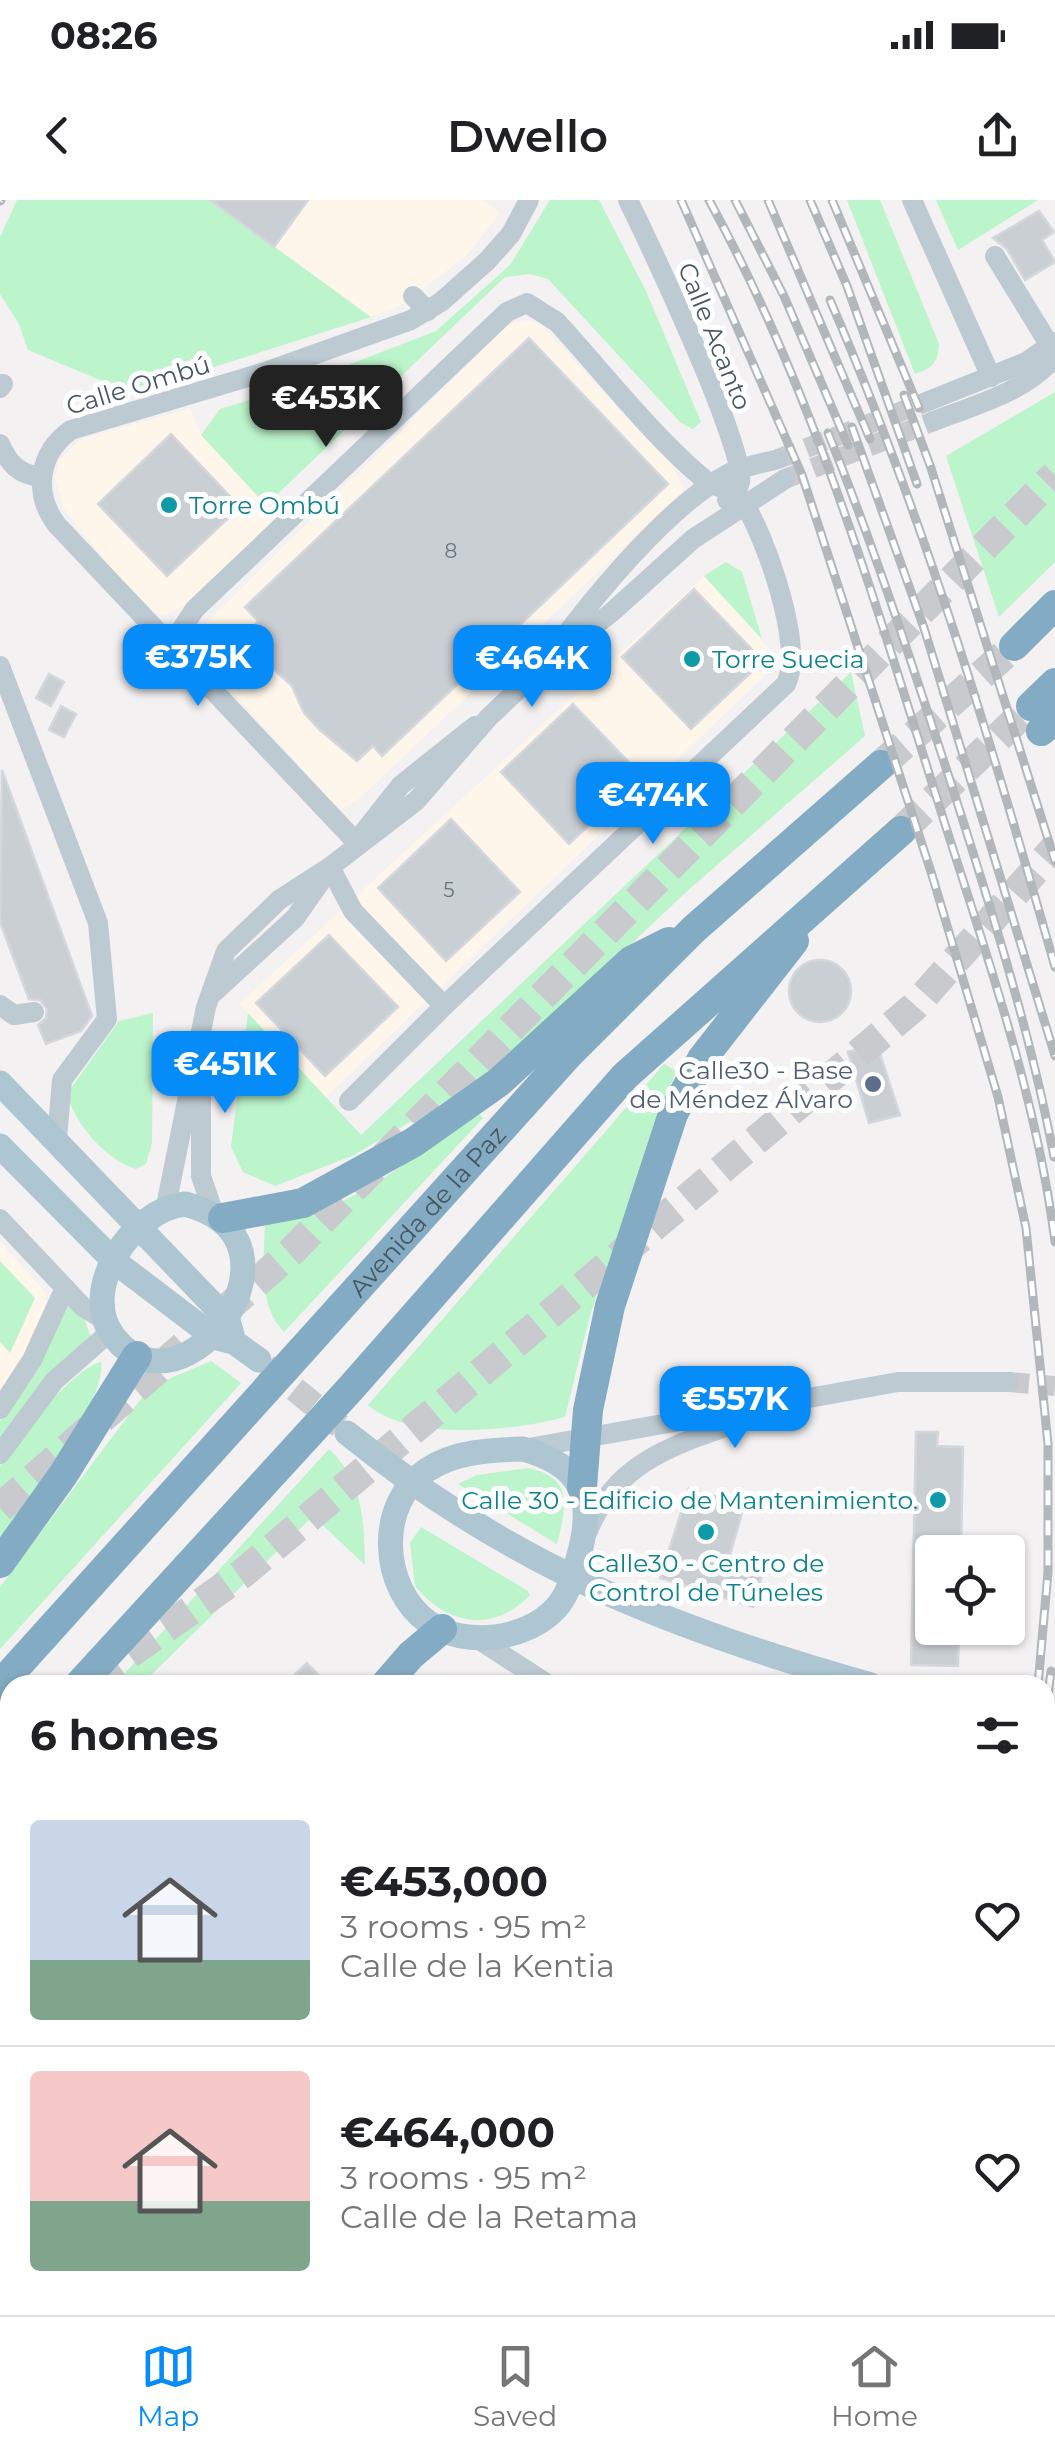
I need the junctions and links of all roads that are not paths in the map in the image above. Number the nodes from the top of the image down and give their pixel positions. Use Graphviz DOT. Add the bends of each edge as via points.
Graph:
graph roads {
  1 [pos="628,200"];
  2 [pos="912,200"];
  3 [pos="526,202"];
  4 [pos="995,256"];
  5 [pos="1053,348"];
  6 [pos="990,377"];
  7 [pos="0,444"];
  8 [pos="740,469"];
  9 [pos="42,476"];
  10 [pos="712,485"];
  11 [pos="739,498"];
  12 [pos="712,511"];
  13 [pos="1055,606"];
  14 [pos="597,623"];
  15 [pos="170,645"];
  16 [pos="1014,646"];
  17 [pos="0,666"];
  18 [pos="540,668"];
  19 [pos="1055,683"];
  20 [pos="1042,719"];
  21 [pos="882,765"];
  22 [pos="901,831"];
  23 [pos="357,843"];
  24 [pos="330,868"];
  25 [pos="838,884"];
  26 [pos="694,930"];
  27 [pos="103,962"];
  28 [pos="86,997"];
  29 [pos="0,1006"];
  30 [pos="444,1006"];
  31 [pos="34,1012"];
  32 [pos="202,1029"];
  33 [pos="0,1083"];
  34 [pos="349,1101"];
  35 [pos="57,1139"];
  36 [pos="0,1146"];
  37 [pos="166,1206"];
  38 [pos="218,1214"];
  39 [pos="0,1219"];
  40 [pos="140,1224"];
  41 [pos="114,1261"];
  42 [pos="65,1288"];
  43 [pos="106,1326"];
  44 [pos="225,1333"];
  45 [pos="138,1356"];
  46 [pos="259,1360"];
  47 [pos="1009,1382"];
  48 [pos="798,1402"];
  49 [pos="0,1408"];
  50 [pos="347,1433"];
  51 [pos="584,1436"];
  52 [pos="523,1449"];
  53 [pos="0,1454"];
  54 [pos="412,1484"];
  55 [pos="582,1486"];
  56 [pos="582,1547"];
  57 [pos="0,1562"];
  58 [pos="572,1580"];
  59 [pos="530,1625"];
  60 [pos="442,1629"];
  61 [pos="478,1639"];
  62 [pos="523,1668"];
  63 [pos="9,1675"];
  64 [pos="89,1675"];
  65 [pos="394,1675"];
  66 [pos="534,1675"];
  67 [pos="839,1675"];
  1 -- 8 [label="street, Calle Acanto"];
  2 -- 6 [label="street"];
  3 -- 9 [label="street, Calle Ombú" via="487,261 420,304 268,372 71,430 50,450"];
  4 -- 5 [label="street"];
  5 -- 6 [label="street"];
  5 -- 6 [label="street" via="1041,373 1010,393 930,412"];
  7 -- 9 [label="street" via="16,468"];
  8 -- 10 [label="street"];
  8 -- 11 [label="street"];
  8 -- 11 [label="street" via="782,469"];
  9 -- 15 [label="street" via="44,503 57,525"];
  10 -- 11 [label="street"];
  10 -- 12 [label="street"];
  10 -- 15 [label="street" via="557,322 528,304 507,312 196,609"];
  10 -- 18 [label="street" via="622,567"];
  11 -- 12 [label="street"];
  11 -- 14 [label="street"];
  11 -- 30 [label="street" via="790,631 794,663 786,684"];
  12 -- 14 [label="street"];
  13 -- 16 [label="highway"];
  14 -- 18 [label="street"];
  15 -- 23 [label="street"];
  17 -- 27 [label="street" via="98,923"];
  18 -- 23 [label="street" via="490,717 400,785"];
  19 -- 20 [label="highway"];
  21 -- 26 [label="highway, Avenida de la Paz"];
  22 -- 25 [label="highway"];
  23 -- 24 [label="street"];
  24 -- 30 [label="street" via="352,910"];
  24 -- 32 [label="street" via="295,918 208,999"];
  25 -- 51 [label="highway" via="685,1086 610,1306"];
  25 -- 64 [label="highway" via="625,1076"];
  26 -- 38 [label="highway" via="631,961 514,1070 414,1142 303,1203"];
  26 -- 63 [label="highway, Avenida de la Paz" via="568,1054"];
  27 -- 28 [label="street" via="100,980"];
  27 -- 35 [label="street" via="107,1019 62,1080"];
  29 -- 31 [label="street" via="14,1015"];
  30 -- 34 [label="street"];
  32 -- 37 [label="street"];
  32 -- 38 [label="street" via="199,1154 204,1192"];
  33 -- 35 [label="main road"];
  35 -- 40 [label="main road"];
  36 -- 41 [label="main road"];
  37 -- 38 [label="main road"];
  37 -- 40 [label="main road"];
  38 -- 44 [label="main road" via="236,1240 240,1261 241,1285"];
  39 -- 42 [label="street"];
  40 -- 41 [label="main road"];
  40 -- 44 [label="main road"];
  41 -- 43 [label="main road" via="104,1284"];
  41 -- 44 [label="main road"];
  42 -- 43 [label="street"];
  42 -- 49 [label="street" via="32,1360"];
  43 -- 45 [label="main road"];
  43 -- 53 [label="street"];
  44 -- 45 [label="main road" via="177,1358"];
  44 -- 46 [label="main road"];
  45 -- 57 [label="highway"];
  47 -- 48 [label="street" via="898,1382"];
  48 -- 51 [label="street"];
  48 -- 56 [label="street" via="638,1463 607,1494"];
  50 -- 54 [label="main road"];
  51 -- 52 [label="street"];
  51 -- 55 [label="highway"];
  52 -- 54 [label="main road" via="452,1457"];
  52 -- 55 [label="main road" via="552,1457"];
  54 -- 58 [label="main road"];
  54 -- 60 [label="main road" via="393,1522 392,1564 402,1590"];
  55 -- 56 [label="main road"];
  56 -- 58 [label="main road"];
  58 -- 59 [label="main road" via="556,1608"];
  58 -- 67 [label="main road" via="693,1629"];
  59 -- 61 [label="main road"];
  59 -- 62 [label="street" via="517,1652"];
  60 -- 61 [label="main road"];
  60 -- 65 [label="highway"];
  61 -- 62 [label="street"];
  62 -- 66 [label="street"];
}
